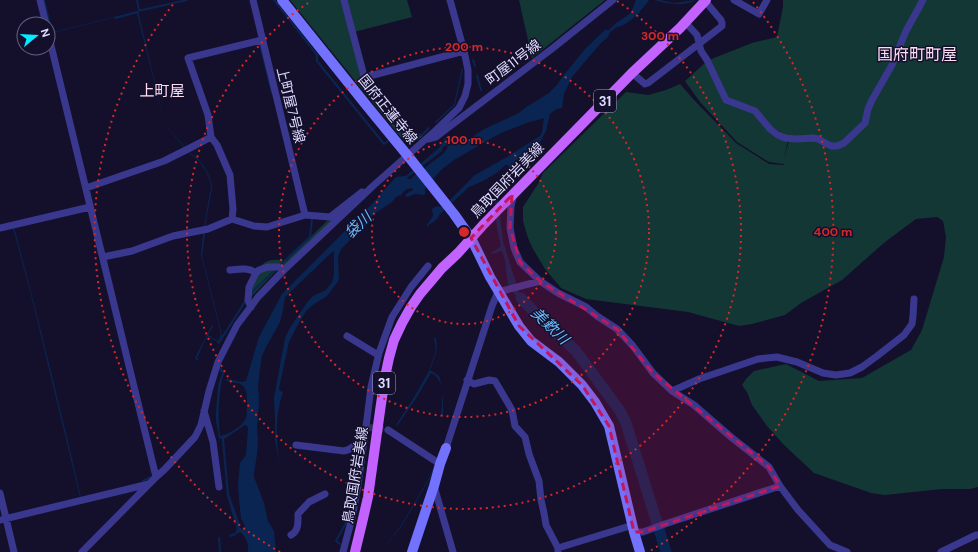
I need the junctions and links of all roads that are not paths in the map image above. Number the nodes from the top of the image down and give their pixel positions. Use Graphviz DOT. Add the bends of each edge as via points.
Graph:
graph roads {
  1 [pos="40,0"];
  2 [pos="253,0"];
  3 [pos="282,0"];
  4 [pos="344,0"];
  5 [pos="450,0"];
  6 [pos="613,0"];
  7 [pos="734,0"];
  8 [pos="767,0"];
  9 [pos="923,0"];
  10 [pos="706,1"];
  11 [pos="44,16"];
  12 [pos="685,22"];
  13 [pos="262,40"];
  14 [pos="699,44"];
  15 [pos="464,51"];
  16 [pos="54,56"];
  17 [pos="632,73"];
  18 [pos="211,137"];
  19 [pos="426,139"];
  20 [pos="408,156"];
  21 [pos="374,186"];
  22 [pos="86,188"];
  23 [pos="512,195"];
  24 [pos="90,207"];
  25 [pos="305,216"];
  26 [pos="232,220"];
  27 [pos="0,228"];
  28 [pos="471,238"];
  29 [pos="103,257"];
  30 [pos="428,266"];
  31 [pos="285,269"];
  32 [pos="230,270"];
  33 [pos="256,273"];
  34 [pos="540,281"];
  35 [pos="498,292"];
  36 [pos="914,299"];
  37 [pos="251,307"];
  38 [pos="347,336"];
  39 [pos="378,355"];
  40 [pos="467,380"];
  41 [pos="672,391"];
  42 [pos="204,411"];
  43 [pos="388,430"];
  44 [pos="365,433"];
  45 [pos="296,445"];
  46 [pos="446,448"];
  47 [pos="440,464"];
  48 [pos="156,477"];
  49 [pos="150,484"];
  50 [pos="434,486"];
  51 [pos="780,486"];
  52 [pos="219,487"];
  53 [pos="0,493"];
  54 [pos="325,494"];
  55 [pos="3,520"];
  56 [pos="637,530"];
  57 [pos="978,535"];
  58 [pos="291,536"];
  59 [pos="830,548"];
  60 [pos="558,550"];
  61 [pos="14,552"];
  62 [pos="82,552"];
  63 [pos="343,552"];
  64 [pos="354,552"];
  65 [pos="412,552"];
  66 [pos="453,552"];
  67 [pos="640,552"];
  68 [pos="847,552"];
  69 [pos="941,552"];
  1 -- 11 [label="street"];
  2 -- 13 [label="street, 上町屋7号線"];
  3 -- 20 [label="street, 国府正蓮寺線"];
  4 -- 15 [label="street" via="366,77"];
  5 -- 15 [label="street"];
  6 -- 19 [label="street, 町屋11号線" via="441,134"];
  7 -- 8 [label="street" via="759,14"];
  9 -- 14 [label="street" via="872,100 865,123 837,146 813,138 785,138 770,129 755,111 726,100"];
  10 -- 12 [label="main road, 鳥取国府岩美線 / 31"];
  10 -- 14 [label="street" via="722,20 722,26"];
  12 -- 14 [label="street" via="697,35"];
  12 -- 17 [label="main road, 鳥取国府岩美線 / 31"];
  13 -- 18 [label="street" via="188,58 208,115"];
  13 -- 25 [label="street, 上町屋7号線"];
  14 -- 17 [label="street" via="648,83 645,84"];
  15 -- 19 [label="street" via="468,70 465,96 458,108"];
  16 -- 22 [label="street"];
  17 -- 23 [label="main road, 鳥取国府岩美線 / 31"];
  18 -- 22 [label="street" via="164,161"];
  18 -- 26 [label="street" via="230,175"];
  19 -- 20 [label="street"];
  20 -- 21 [label="street"];
  20 -- 28 [label="street, 国府正蓮寺線"];
  21 -- 25 [label="street" via="363,190 330,217"];
  21 -- 31 [label="street"];
  22 -- 24 [label="street"];
  23 -- 28 [label="main road, 鳥取国府岩美線 / 31"];
  23 -- 34 [label="street" via="510,228 514,248 520,262"];
  24 -- 27 [label="street"];
  24 -- 29 [label="street"];
  25 -- 26 [label="street" via="268,227"];
  26 -- 29 [label="street" via="173,236 132,251"];
  28 -- 35 [label="street, 国府正蓮寺線"];
  28 -- 64 [label="main road, 鳥取国府岩美線 / 31" via="420,294 394,340 385,377 368,497"];
  29 -- 48 [label="street"];
  30 -- 39 [label="street" via="392,317"];
  31 -- 33 [label="street" via="268,267"];
  31 -- 37 [label="street"];
  32 -- 33 [label="street" via="246,269"];
  33 -- 37 [label="street" via="249,287 248,300"];
  34 -- 35 [label="street"];
  34 -- 41 [label="street" via="586,307 617,329 653,373"];
  35 -- 40 [label="street"];
  35 -- 56 [label="street, 国府正蓮寺線" via="531,341 559,362 595,402 609,426"];
  36 -- 41 [label="street" via="912,324 904,335 862,367 850,372 836,375 822,373 777,357 758,359"];
  37 -- 42 [label="street" via="237,325 218,362"];
  38 -- 39 [label="street"];
  39 -- 44 [label="street"];
  40 -- 46 [label="street"];
  40 -- 60 [label="street" via="474,384 495,381 512,410 515,426 525,437 528,454 539,481 546,525"];
  41 -- 51 [label="street" via="694,405 769,467"];
  42 -- 48 [label="street" via="195,437"];
  42 -- 52 [label="street" via="213,442"];
  43 -- 47 [label="street"];
  44 -- 45 [label="street" via="348,451"];
  44 -- 63 [label="street" via="358,485"];
  46 -- 47 [label="street"];
  47 -- 50 [label="street"];
  48 -- 49 [label="street"];
  49 -- 55 [label="street"];
  49 -- 62 [label="street"];
  50 -- 65 [label="street"];
  50 -- 66 [label="street"];
  51 -- 56 [label="street" via="665,524"];
  51 -- 59 [label="street"];
  53 -- 55 [label="street"];
  54 -- 58 [label="street" via="309,502 298,514 296,530"];
  55 -- 61 [label="street"];
  56 -- 60 [label="street"];
  56 -- 67 [label="street, 国府正蓮寺線"];
  57 -- 69 [label="street"];
  59 -- 68 [label="street"];
}
